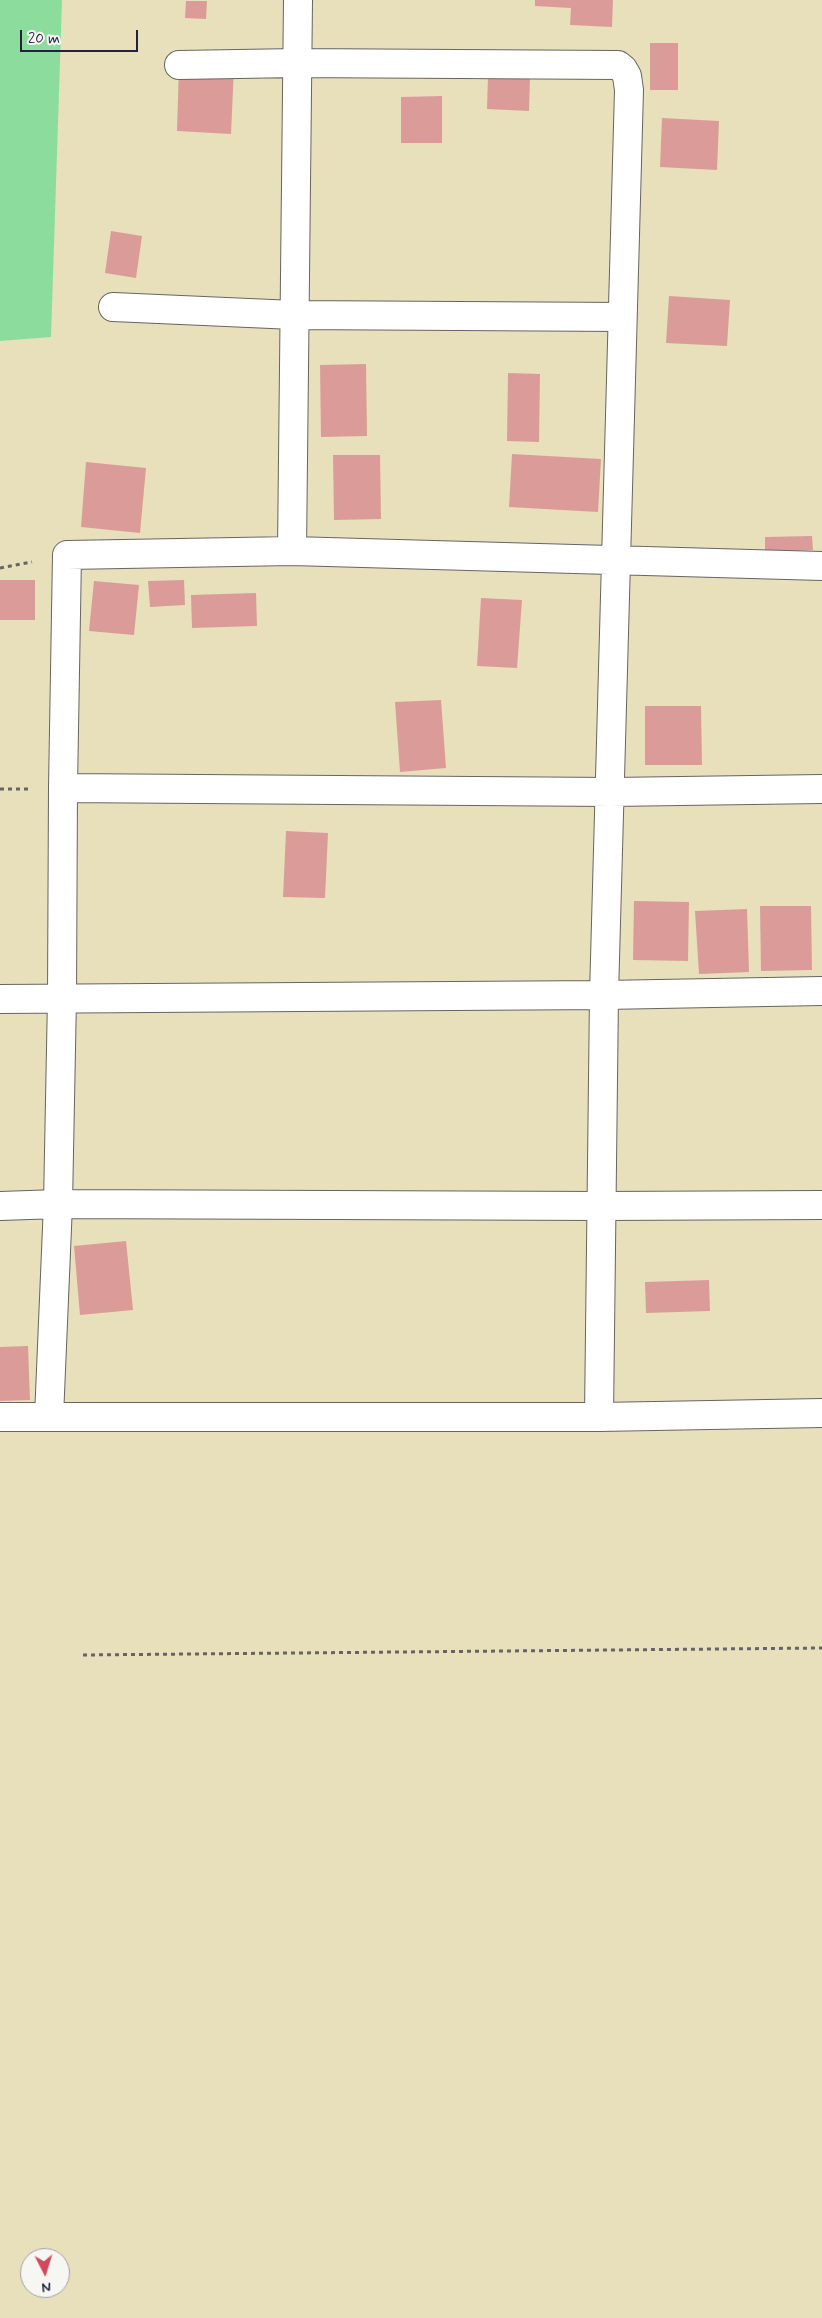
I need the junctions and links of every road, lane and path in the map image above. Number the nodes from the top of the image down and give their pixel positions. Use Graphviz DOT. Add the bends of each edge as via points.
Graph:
graph roads {
  1 [pos="298,0"];
  2 [pos="297,63"];
  3 [pos="180,65"];
  4 [pos="113,307"];
  5 [pos="294,315"];
  6 [pos="622,317"];
  7 [pos="292,551"];
  8 [pos="615,559"];
  9 [pos="822,566"];
  10 [pos="63,788"];
  11 [pos="822,790"];
  12 [pos="610,792"];
  13 [pos="822,991"];
  14 [pos="604,995"];
  15 [pos="62,997"];
  16 [pos="0,999"];
  17 [pos="58,1204"];
  18 [pos="822,1205"];
  19 [pos="0,1206"];
  20 [pos="602,1206"];
  21 [pos="822,1413"];
  22 [pos="0,1417"];
  23 [pos="49,1417"];
  24 [pos="599,1417"];
  25 [pos="822,1648"];
  26 [pos="83,1655"];
  1 -- 2 [label="street"];
  2 -- 3 [label="street"];
  2 -- 5 [label="street"];
  2 -- 6 [label="street" via="618,66 624,69 629,90"];
  4 -- 5 [label="street"];
  5 -- 6 [label="street"];
  5 -- 7 [label="street"];
  6 -- 8 [label="street"];
  7 -- 8 [label="street"];
  7 -- 10 [label="street" via="67,555"];
  8 -- 9 [label="street"];
  8 -- 12 [label="street"];
  10 -- 12 [label="street"];
  10 -- 15 [label="street"];
  11 -- 12 [label="street"];
  12 -- 14 [label="street"];
  13 -- 14 [label="street"];
  14 -- 15 [label="street"];
  14 -- 20 [label="street"];
  15 -- 16 [label="street"];
  15 -- 17 [label="street"];
  17 -- 19 [label="street"];
  17 -- 20 [label="street"];
  17 -- 23 [label="street"];
  18 -- 20 [label="street"];
  20 -- 24 [label="street"];
  21 -- 24 [label="street"];
  22 -- 23 [label="street"];
  23 -- 24 [label="street"];
  25 -- 26 [label="path"];
}
